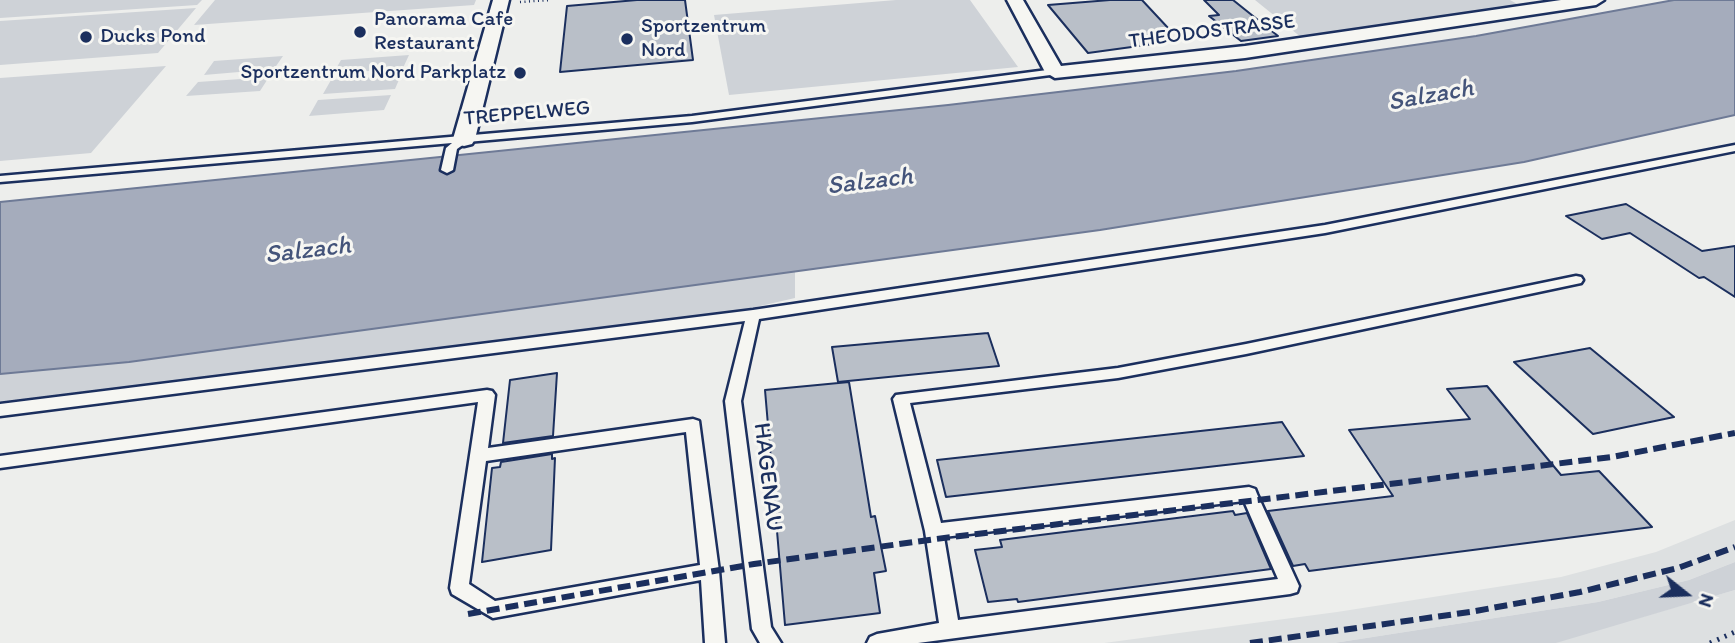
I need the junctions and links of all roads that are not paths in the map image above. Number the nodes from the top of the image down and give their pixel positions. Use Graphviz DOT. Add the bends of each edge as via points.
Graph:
graph roads {
  1 [pos="1015,0"];
  2 [pos="1583,1"];
  3 [pos="500,2"];
  4 [pos="1055,72"];
  5 [pos="464,139"];
  6 [pos="1735,149"];
  7 [pos="447,170"];
  8 [pos="0,179"];
  9 [pos="1576,280"];
  10 [pos="753,315"];
  11 [pos="0,410"];
  12 [pos="479,456"];
  13 [pos="0,462"];
  14 [pos="934,531"];
  15 [pos="710,571"];
  16 [pos="950,630"];
  17 [pos="715,643"];
  18 [pos="771,643"];
  19 [pos="877,643"];
  1 -- 4 [label="street"];
  2 -- 4 [label="street, THEODOSTRASSE" via="1245,52"];
  3 -- 5 [label="street"];
  4 -- 5 [label="lane, TREPPELWEG" via="692,119"];
  5 -- 7 [label="lane" via="452,148"];
  5 -- 8 [label="lane, TREPPELWEG"];
  6 -- 10 [label="lane" via="1325,229"];
  9 -- 14 [label="lane" via="1118,373 901,399"];
  10 -- 11 [label="lane"];
  10 -- 18 [label="lane, HAGENAU" via="733,401 762,629"];
  12 -- 13 [label="lane" via="486,396"];
  12 -- 15 [label="lane" via="694,425"];
  12 -- 15 [label="lane" via="459,588 493,610"];
  14 -- 16 [label="lane"];
  14 -- 16 [label="lane" via="1249,494 1290,586"];
  15 -- 17 [label="lane"];
  16 -- 19 [label="lane"];
}
